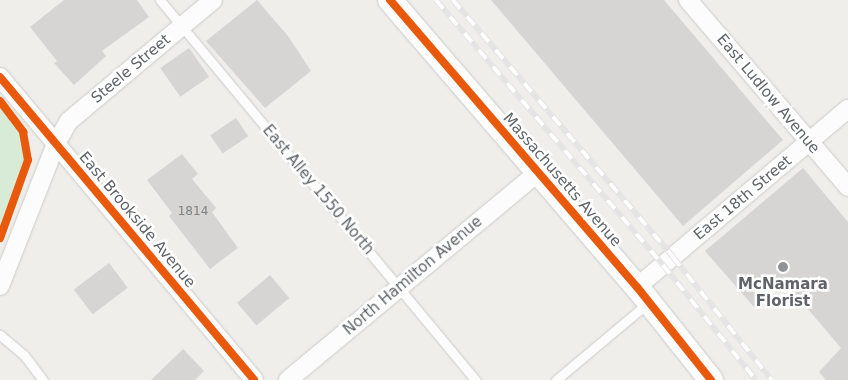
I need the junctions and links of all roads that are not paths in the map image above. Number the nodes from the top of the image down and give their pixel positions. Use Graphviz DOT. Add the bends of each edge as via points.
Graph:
graph roads {
  1 [pos="160,0"];
  2 [pos="213,0"];
  3 [pos="390,0"];
  4 [pos="688,0"];
  5 [pos="182,26"];
  6 [pos="0,77"];
  7 [pos="848,109"];
  8 [pos="809,142"];
  9 [pos="56,144"];
  10 [pos="537,173"];
  11 [pos="848,187"];
  12 [pos="0,286"];
  13 [pos="400,287"];
  14 [pos="643,294"];
  15 [pos="0,335"];
  16 [pos="44,380"];
  17 [pos="254,380"];
  18 [pos="288,380"];
  19 [pos="476,380"];
  20 [pos="556,380"];
  21 [pos="711,380"];
  1 -- 5 [label="lane, East Alley 1550 North"];
  2 -- 5 [label="street, Steele Street"];
  3 -- 10 [label="street, Massachusetts Avenue"];
  4 -- 8 [label="street, East Ludlow Avenue"];
  5 -- 9 [label="street, Steele Street" via="69,121"];
  5 -- 13 [label="lane, East Alley 1550 North"];
  6 -- 9 [label="street, East Brookside Avenue"];
  7 -- 8 [label="street, East 18th Street"];
  8 -- 11 [label="street, East Ludlow Avenue"];
  8 -- 14 [label="street, East 18th Street"];
  9 -- 12 [label="street, Steele Street"];
  9 -- 17 [label="street, East Brookside Avenue"];
  10 -- 13 [label="street, North Hamilton Avenue"];
  10 -- 14 [label="street, Massachusetts Avenue"];
  13 -- 18 [label="street, North Hamilton Avenue"];
  13 -- 19 [label="lane, East Alley 1550 North"];
  14 -- 20 [label="lane"];
  14 -- 21 [label="street, Massachusetts Avenue"];
  15 -- 16 [label="lane" via="24,355"];
}
